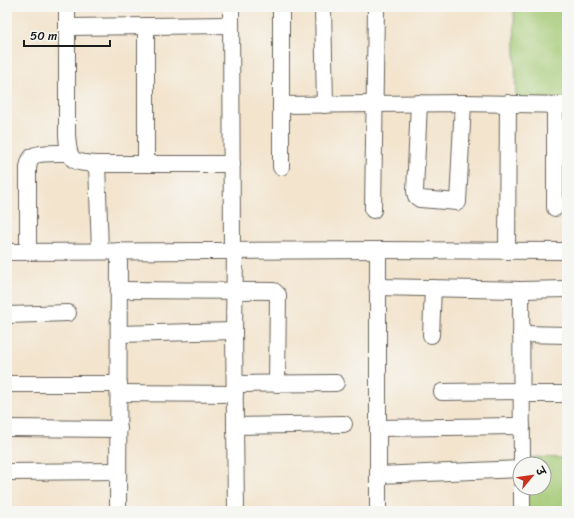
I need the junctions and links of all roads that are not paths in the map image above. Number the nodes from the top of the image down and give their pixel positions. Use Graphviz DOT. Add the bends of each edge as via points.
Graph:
graph roads {
  1 [pos="67,7"];
  2 [pos="231,7"];
  3 [pos="281,7"];
  4 [pos="323,7"];
  5 [pos="376,7"];
  6 [pos="231,25"];
  7 [pos="146,26"];
  8 [pos="67,27"];
  9 [pos="463,103"];
  10 [pos="508,103"];
  11 [pos="419,104"];
  12 [pos="281,105"];
  13 [pos="325,105"];
  14 [pos="375,105"];
  15 [pos="561,105"];
  16 [pos="69,153"];
  17 [pos="97,164"];
  18 [pos="146,164"];
  19 [pos="232,164"];
  20 [pos="281,167"];
  21 [pos="555,208"];
  22 [pos="373,210"];
  23 [pos="234,250"];
  24 [pos="378,250"];
  25 [pos="28,251"];
  26 [pos="119,251"];
  27 [pos="507,251"];
  28 [pos="567,251"];
  29 [pos="7,252"];
  30 [pos="100,252"];
  31 [pos="378,287"];
  32 [pos="433,288"];
  33 [pos="567,289"];
  34 [pos="119,290"];
  35 [pos="521,290"];
  36 [pos="235,291"];
  37 [pos="68,313"];
  38 [pos="7,314"];
  39 [pos="234,331"];
  40 [pos="119,334"];
  41 [pos="521,334"];
  42 [pos="431,335"];
  43 [pos="567,335"];
  44 [pos="336,383"];
  45 [pos="7,384"];
  46 [pos="277,384"];
  47 [pos="119,389"];
  48 [pos="235,389"];
  49 [pos="442,392"];
  50 [pos="522,392"];
  51 [pos="567,394"];
  52 [pos="344,424"];
  53 [pos="235,426"];
  54 [pos="522,426"];
  55 [pos="7,428"];
  56 [pos="378,428"];
  57 [pos="119,429"];
  58 [pos="522,456"];
  59 [pos="512,469"];
  60 [pos="118,471"];
  61 [pos="7,472"];
  62 [pos="378,475"];
  63 [pos="522,496"];
  64 [pos="118,511"];
  65 [pos="236,511"];
  66 [pos="378,511"];
  67 [pos="522,511"];
  1 -- 8 [label="street"];
  2 -- 6 [label="street"];
  3 -- 12 [label="street"];
  4 -- 13 [label="street"];
  5 -- 14 [label="street"];
  6 -- 7 [label="street"];
  6 -- 19 [label="street"];
  7 -- 8 [label="street"];
  7 -- 18 [label="street"];
  8 -- 16 [label="street"];
  9 -- 10 [label="street"];
  9 -- 11 [label="street"];
  9 -- 11 [label="street" via="458,202 420,199 416,196"];
  10 -- 15 [label="street"];
  10 -- 27 [label="street"];
  11 -- 14 [label="street"];
  12 -- 13 [label="street"];
  12 -- 20 [label="street"];
  13 -- 14 [label="street"];
  14 -- 22 [label="street"];
  15 -- 21 [label="street"];
  16 -- 17 [label="street" via="73,160 80,163"];
  16 -- 25 [label="street" via="39,154 30,160"];
  17 -- 18 [label="street"];
  17 -- 30 [label="street"];
  18 -- 19 [label="street"];
  19 -- 23 [label="street"];
  23 -- 24 [label="street"];
  23 -- 26 [label="street"];
  23 -- 36 [label="street"];
  24 -- 27 [label="street"];
  24 -- 31 [label="street"];
  25 -- 29 [label="street"];
  25 -- 30 [label="street"];
  26 -- 30 [label="street"];
  26 -- 34 [label="street"];
  27 -- 28 [label="street"];
  31 -- 32 [label="street"];
  31 -- 56 [label="street"];
  32 -- 35 [label="street"];
  32 -- 42 [label="street"];
  33 -- 35 [label="street"];
  34 -- 36 [label="street"];
  34 -- 40 [label="street"];
  35 -- 41 [label="street"];
  36 -- 39 [label="street"];
  36 -- 46 [label="street" via="274,291 278,296"];
  37 -- 38 [label="street"];
  39 -- 40 [label="street"];
  39 -- 48 [label="street"];
  40 -- 47 [label="street"];
  41 -- 43 [label="street"];
  41 -- 50 [label="street"];
  44 -- 46 [label="street"];
  45 -- 47 [label="street"];
  46 -- 48 [label="street"];
  47 -- 48 [label="street"];
  47 -- 57 [label="street"];
  48 -- 53 [label="street"];
  49 -- 50 [label="street"];
  50 -- 51 [label="street"];
  50 -- 54 [label="street"];
  52 -- 53 [label="street"];
  53 -- 65 [label="street"];
  54 -- 56 [label="street"];
  54 -- 58 [label="street"];
  55 -- 57 [label="street"];
  56 -- 62 [label="street"];
  57 -- 60 [label="street"];
  59 -- 62 [label="street"];
  60 -- 61 [label="street"];
  60 -- 64 [label="street"];
  62 -- 66 [label="street"];
  63 -- 67 [label="street"];
}
